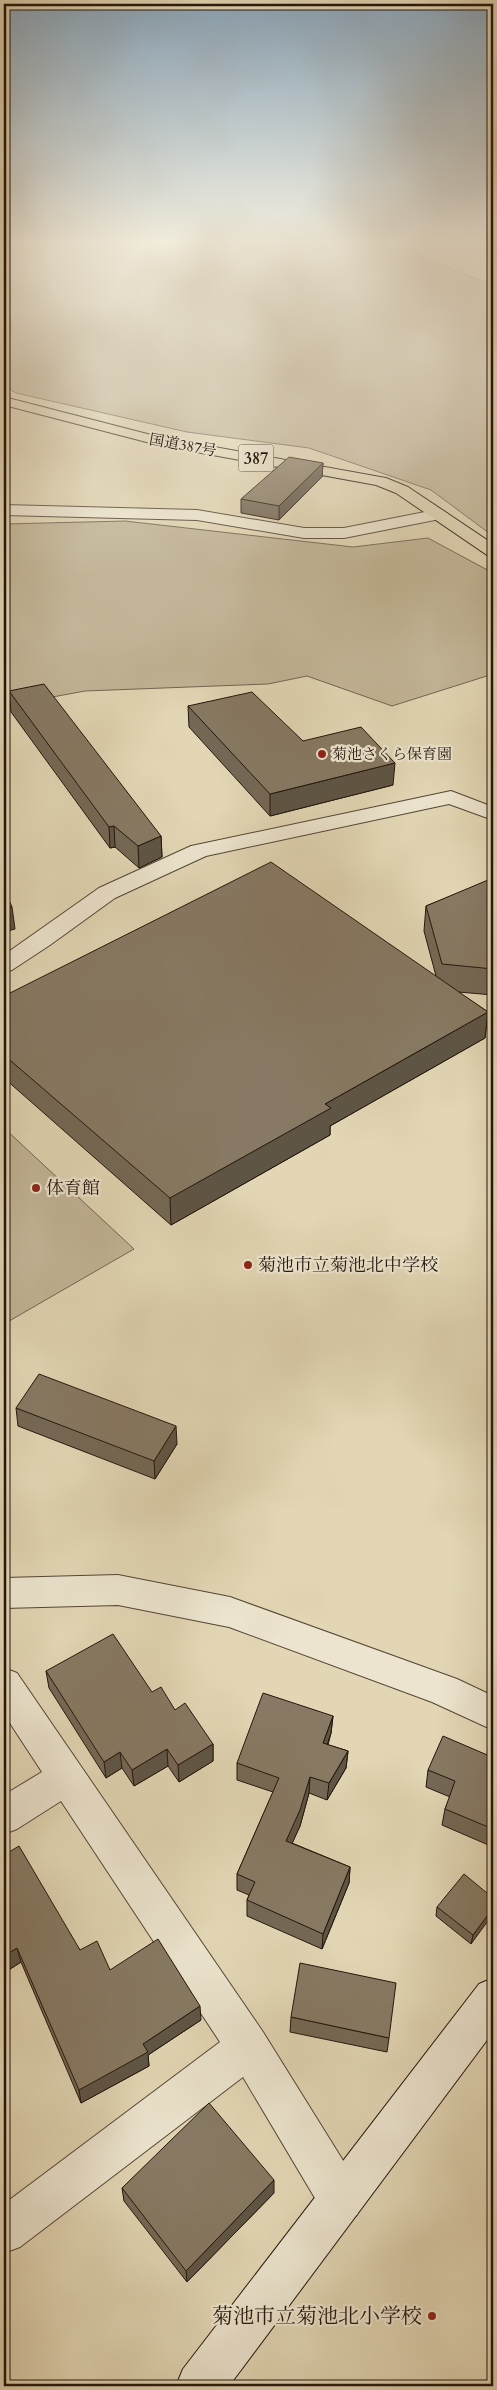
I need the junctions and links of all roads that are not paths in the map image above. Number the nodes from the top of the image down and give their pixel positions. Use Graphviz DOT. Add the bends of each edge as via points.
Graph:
graph roads {
  1 [pos="4,401"];
  2 [pos="4,510"];
  3 [pos="440,514"];
  4 [pos="493,551"];
  5 [pos="493,814"];
  6 [pos="4,965"];
  7 [pos="4,1593"];
  8 [pos="4,1684"];
  9 [pos="493,1714"];
  10 [pos="66,1777"];
  11 [pos="4,1816"];
  12 [pos="493,1998"];
  13 [pos="248,2047"];
  14 [pos="341,2200"];
  15 [pos="4,2231"];
  16 [pos="200,2386"];
  1 -- 3 [label="highway, 国道387号 / 387" via="158,441 380,481 402,490"];
  2 -- 3 [label="street" via="196,515 304,533 344,533"];
  3 -- 4 [label="highway, 国道387号 / 387"];
  5 -- 6 [label="street" via="451,797 199,851 107,893"];
  7 -- 9 [label="street" via="118,1590 230,1612 444,1690"];
  8 -- 10 [label="street"];
  10 -- 11 [label="street"];
  10 -- 13 [label="street"];
  12 -- 14 [label="street"];
  13 -- 14 [label="street"];
  13 -- 15 [label="street"];
  14 -- 16 [label="street"];
}
